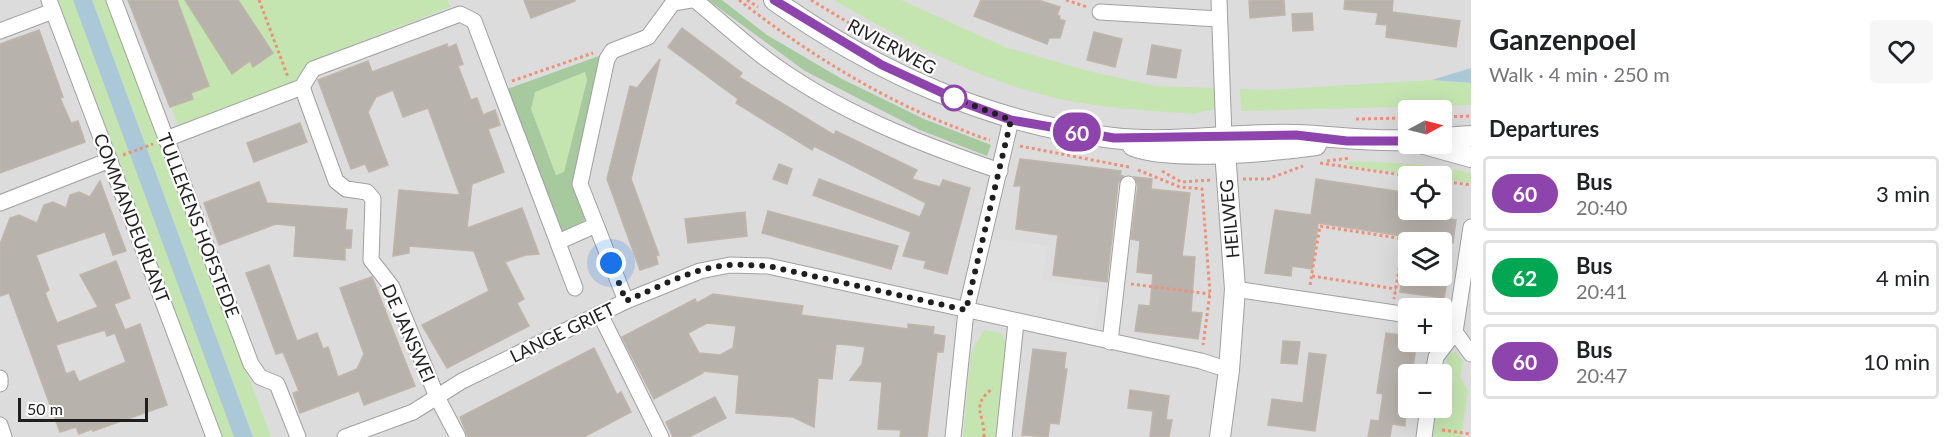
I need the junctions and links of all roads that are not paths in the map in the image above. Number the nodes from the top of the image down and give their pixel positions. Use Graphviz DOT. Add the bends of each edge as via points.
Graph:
graph roads {
  1 [pos="114,0"];
  2 [pos="693,0"];
  3 [pos="774,0"];
  4 [pos="1219,0"];
  5 [pos="51,5"];
  6 [pos="457,7"];
  7 [pos="1100,12"];
  8 [pos="1220,19"];
  9 [pos="0,31"];
  10 [pos="298,89"];
  11 [pos="1011,120"];
  12 [pos="1471,136"];
  13 [pos="1452,137"];
  14 [pos="166,138"];
  15 [pos="1398,141"];
  16 [pos="1224,145"];
  17 [pos="1452,152"];
  18 [pos="1471,157"];
  19 [pos="110,160"];
  20 [pos="1000,171"];
  21 [pos="1128,184"];
  22 [pos="0,203"];
  23 [pos="596,225"];
  24 [pos="1471,227"];
  25 [pos="558,242"];
  26 [pos="575,288"];
  27 [pos="1235,289"];
  28 [pos="626,301"];
  29 [pos="966,310"];
  30 [pos="1398,313"];
  31 [pos="600,314"];
  32 [pos="1016,322"];
  33 [pos="1452,330"];
  34 [pos="1455,332"];
  35 [pos="1110,342"];
  36 [pos="1471,354"];
  37 [pos="1435,364"];
  38 [pos="1229,370"];
  39 [pos="0,378"];
  40 [pos="0,384"];
  41 [pos="437,397"];
  42 [pos="1426,418"];
  43 [pos="1424,433"];
  44 [pos="214,437"];
  45 [pos="298,437"];
  46 [pos="345,437"];
  47 [pos="458,437"];
  48 [pos="661,437"];
  49 [pos="953,437"];
  50 [pos="1004,437"];
  51 [pos="1220,437"];
  1 -- 14 [label="street, TULLEKENS HOFSTEDE"];
  2 -- 20 [label="street" via="765,58 847,109 933,148"];
  2 -- 23 [label="street" via="673,3 648,37 612,51 607,59 580,184"];
  3 -- 11 [label="street, RIVIERWEG" via="882,65"];
  4 -- 8 [label="street, HEILWEG"];
  5 -- 9 [label="street"];
  5 -- 19 [label="street, COMMANDEURLANT"];
  6 -- 10 [label="street" via="313,69"];
  6 -- 25 [label="street" via="474,21"];
  7 -- 8 [label="street"];
  8 -- 16 [label="street, HEILWEG"];
  10 -- 14 [label="street"];
  10 -- 41 [label="street, DE JANSWEI" via="336,181 346,189 366,192 373,199 371,260 392,287"];
  11 -- 16 [label="street, RIVIERWEG" via="1114,138 1143,150"];
  11 -- 20 [label="street"];
  12 -- 13 [label="street"];
  14 -- 45 [label="street, TULLEKENS HOFSTEDE" via="251,364 260,377 277,384"];
  15 -- 16 [label="street, RIVIERWEG" via="1351,149"];
  16 -- 27 [label="street, HEILWEG"];
  17 -- 18 [label="street"];
  19 -- 22 [label="street"];
  19 -- 44 [label="street, COMMANDEURLANT"];
  20 -- 29 [label="street"];
  21 -- 35 [label="street"];
  23 -- 25 [label="street"];
  23 -- 28 [label="street"];
  24 -- 34 [label="street"];
  25 -- 26 [label="street"];
  27 -- 30 [label="street"];
  27 -- 38 [label="street, HEILWEG"];
  28 -- 29 [label="street, LANGE GRIET" via="700,271 730,265 768,266"];
  28 -- 31 [label="street, LANGE GRIET"];
  29 -- 32 [label="street, LANGE GRIET"];
  29 -- 49 [label="street"];
  31 -- 41 [label="street, LANGE GRIET"];
  31 -- 48 [label="street"];
  32 -- 35 [label="street, LANGE GRIET"];
  32 -- 50 [label="street"];
  33 -- 34 [label="street"];
  34 -- 36 [label="street"];
  34 -- 37 [label="street"];
  35 -- 38 [label="street, LANGE GRIET"];
  38 -- 51 [label="street, HEILWEG"];
  39 -- 40 [label="street"];
  41 -- 46 [label="street, LANGE GRIET" via="413,412"];
  41 -- 47 [label="street"];
  42 -- 43 [label="street"];
}
